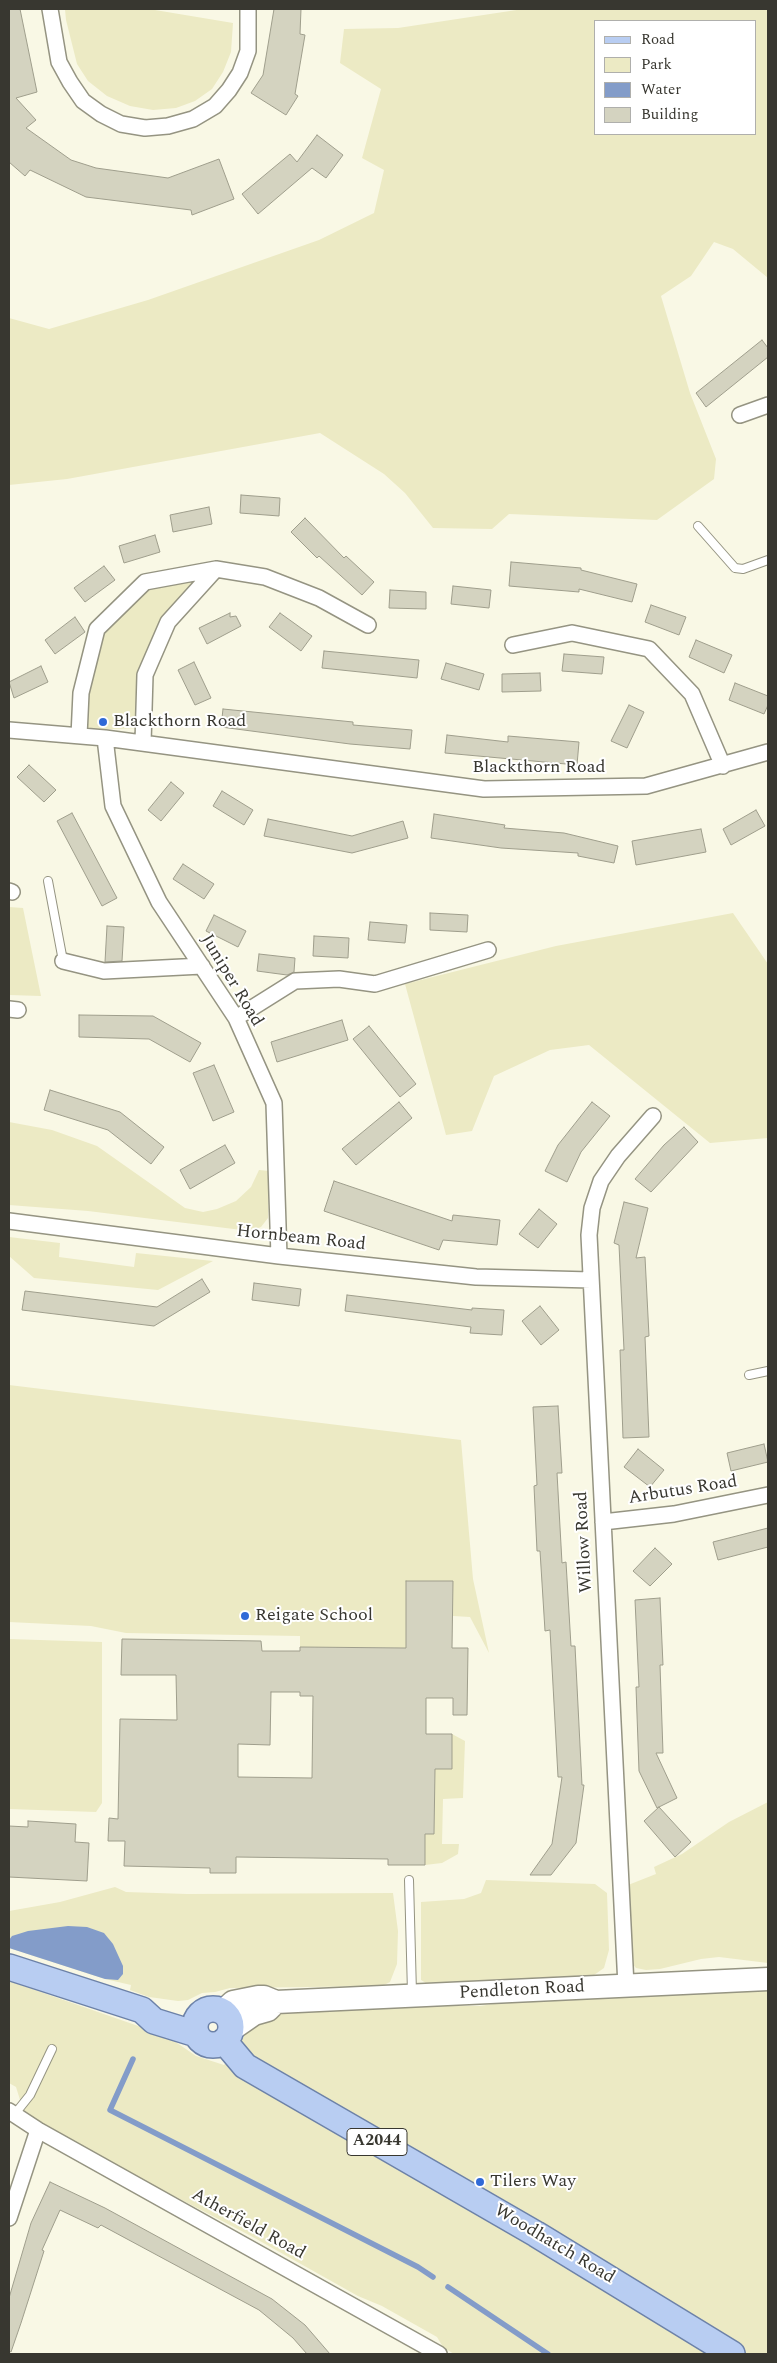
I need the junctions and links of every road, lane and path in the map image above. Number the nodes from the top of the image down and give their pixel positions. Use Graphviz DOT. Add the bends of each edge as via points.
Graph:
graph roads {
  1 [pos="50,9"];
  2 [pos="248,9"];
  3 [pos="768,405"];
  4 [pos="740,415"];
  5 [pos="698,526"];
  6 [pos="768,560"];
  7 [pos="216,569"];
  8 [pos="368,625"];
  9 [pos="513,645"];
  10 [pos="9,730"];
  11 [pos="79,736"];
  12 [pos="105,738"];
  13 [pos="143,743"];
  14 [pos="768,752"];
  15 [pos="723,766"];
  16 [pos="48,881"];
  17 [pos="488,950"];
  18 [pos="63,961"];
  19 [pos="202,966"];
  20 [pos="236,1018"];
  21 [pos="653,1116"];
  22 [pos="9,1221"];
  23 [pos="279,1256"];
  24 [pos="591,1280"];
  25 [pos="768,1371"];
  26 [pos="749,1375"];
  27 [pos="768,1495"];
  28 [pos="603,1522"];
  29 [pos="409,1880"];
  30 [pos="9,1967"];
  31 [pos="768,1979"];
  32 [pos="626,1986"];
  33 [pos="412,1997"];
  34 [pos="215,2026"];
  35 [pos="52,2049"];
  36 [pos="12,2113"];
  37 [pos="38,2130"];
  38 [pos="9,2218"];
  39 [pos="439,2354"];
  40 [pos="732,2354"];
  1 -- 2 [label="street" via="59,62 83,100 121,124 145,128 193,119 215,106 229,90 248,51"];
  3 -- 4 [label="street"];
  5 -- 6 [label="lane" via="735,568 744,569"];
  7 -- 8 [label="street" via="264,577 319,598"];
  7 -- 11 [label="street" via="145,582 97,629 81,693"];
  7 -- 13 [label="street" via="168,622 144,675"];
  9 -- 15 [label="street" via="572,633 649,649 692,694"];
  10 -- 11 [label="street, Blackthorn Road"];
  11 -- 12 [label="street, Blackthorn Road"];
  12 -- 13 [label="street, Blackthorn Road"];
  12 -- 19 [label="street, Juniper Road" via="113,806 159,902"];
  13 -- 15 [label="street, Blackthorn Road" via="484,789 646,786"];
  14 -- 15 [label="street, Blackthorn Road"];
  16 -- 18 [label="lane"];
  17 -- 20 [label="street" via="375,984 339,979 295,981"];
  18 -- 19 [label="street" via="104,971"];
  19 -- 20 [label="street, Juniper Road"];
  20 -- 23 [label="street, Juniper Road" via="274,1103"];
  21 -- 24 [label="street, Willow Road" via="609,1168 595,1195 589,1228"];
  22 -- 23 [label="street, Hornbeam Road"];
  23 -- 24 [label="street, Hornbeam Road" via="476,1277"];
  24 -- 28 [label="street, Willow Road"];
  25 -- 26 [label="lane"];
  27 -- 28 [label="street, Arbutus Road" via="674,1514"];
  28 -- 32 [label="street, Willow Road"];
  29 -- 33 [label="lane"];
  30 -- 34 [label="main road" via="142,2010 156,2006"];
  31 -- 32 [label="street, Pendleton Road"];
  32 -- 33 [label="street, Pendleton Road"];
  33 -- 34 [label="street, Pendleton Road" via="276,2002 264,1997 244,1998 233,2002"];
  34 -- 40 [label="main road, Woodhatch Road / A2044" via="244,2066 536,2234"];
  35 -- 36 [label="lane" via="30,2095"];
  36 -- 37 [label="street, Atherfield Road"];
  37 -- 38 [label="street"];
  37 -- 39 [label="street, Atherfield Road"];
}
